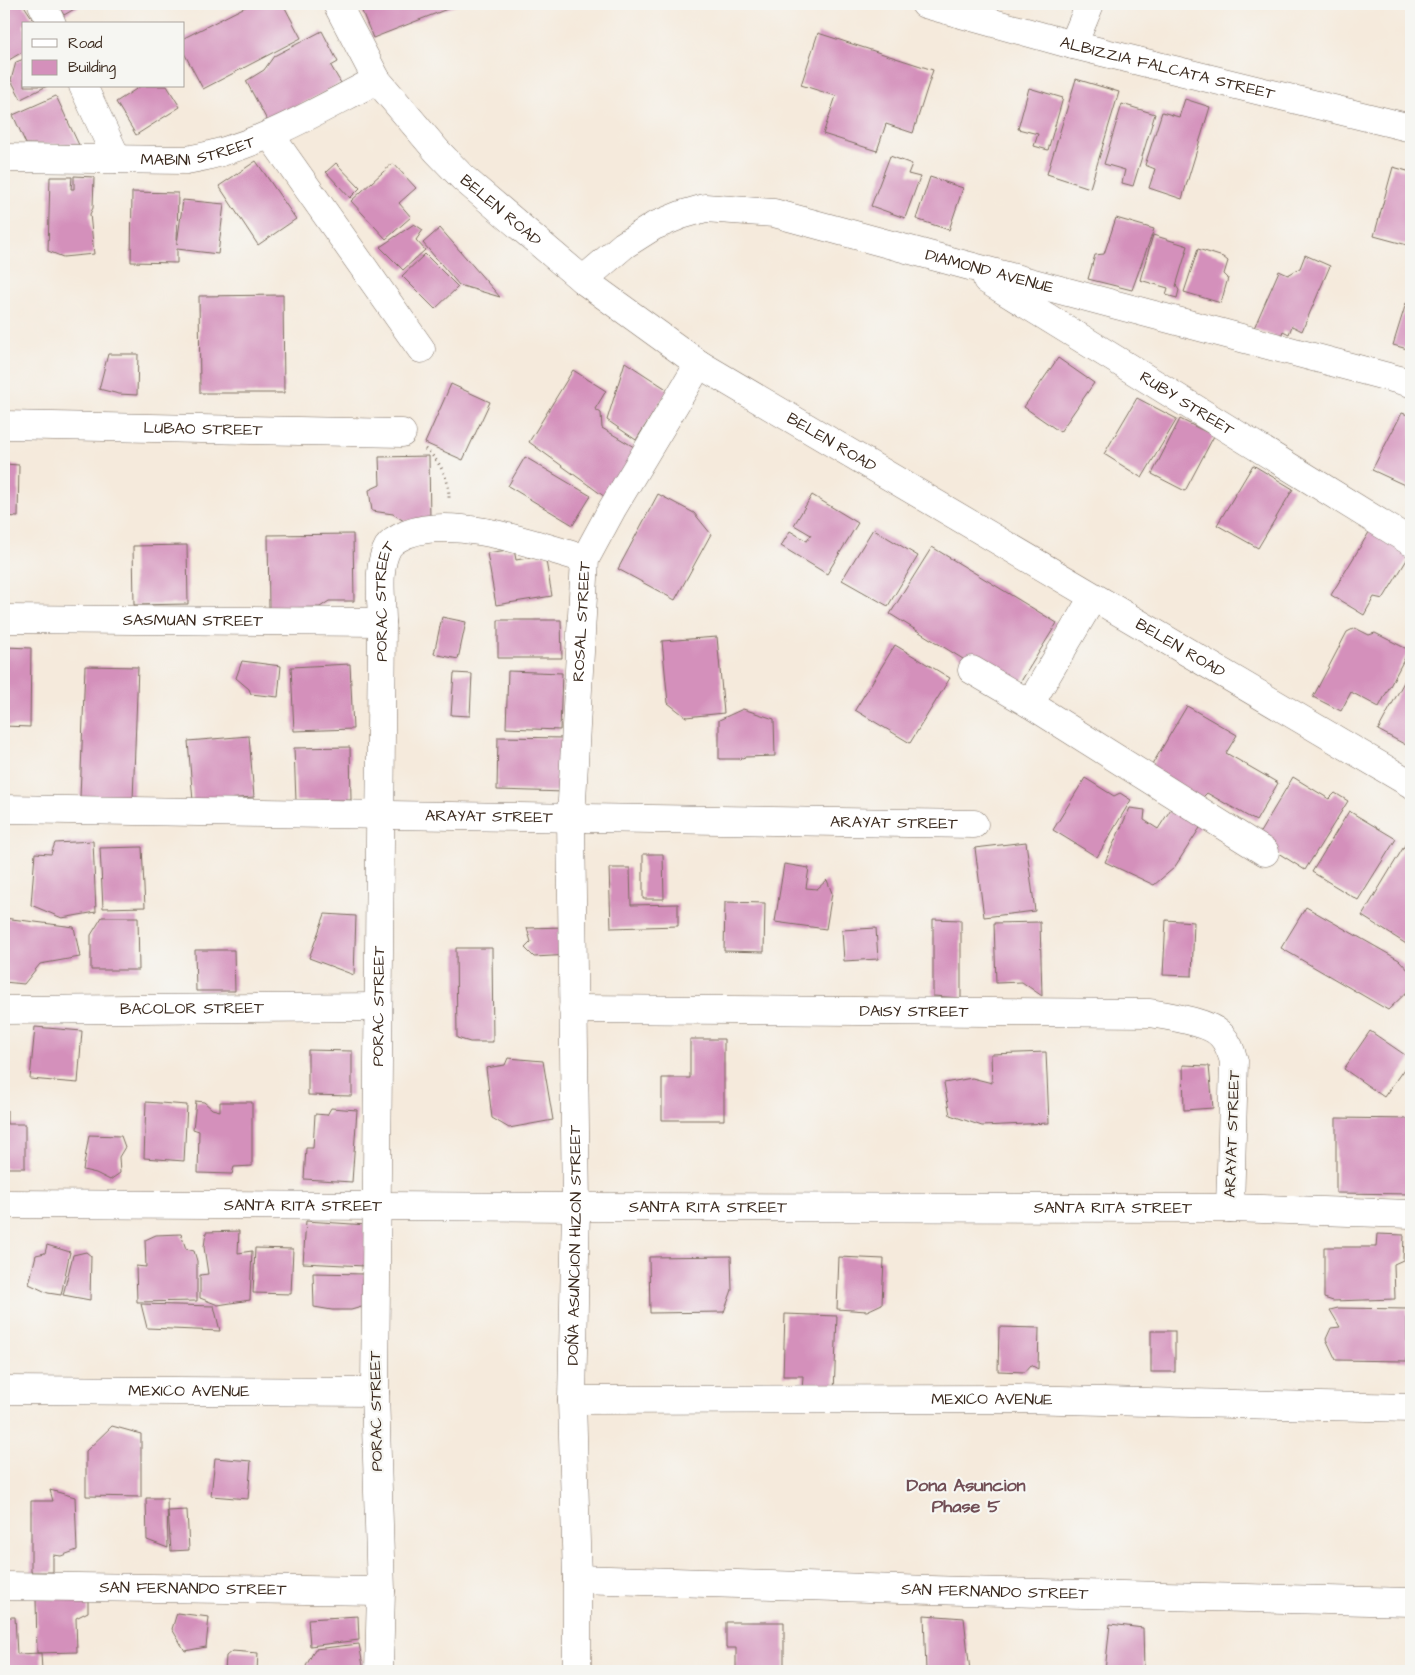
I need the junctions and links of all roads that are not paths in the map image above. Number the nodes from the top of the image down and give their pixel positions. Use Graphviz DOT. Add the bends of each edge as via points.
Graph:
graph roads {
  1 [pos="42,4"];
  2 [pos="337,4"];
  3 [pos="925,4"];
  4 [pos="1090,4"];
  5 [pos="51,22"];
  6 [pos="1073,45"];
  7 [pos="377,80"];
  8 [pos="84,88"];
  9 [pos="1411,128"];
  10 [pos="270,135"];
  11 [pos="4,158"];
  12 [pos="117,159"];
  13 [pos="962,264"];
  14 [pos="583,280"];
  15 [pos="421,348"];
  16 [pos="699,364"];
  17 [pos="1411,383"];
  18 [pos="4,424"];
  19 [pos="402,433"];
  20 [pos="1411,542"];
  21 [pos="585,559"];
  22 [pos="1092,597"];
  23 [pos="4,619"];
  24 [pos="382,622"];
  25 [pos="972,670"];
  26 [pos="1030,704"];
  27 [pos="1411,784"];
  28 [pos="4,809"];
  29 [pos="380,816"];
  30 [pos="571,819"];
  31 [pos="974,824"];
  32 [pos="1265,852"];
  33 [pos="378,1007"];
  34 [pos="573,1009"];
  35 [pos="4,1010"];
  36 [pos="1234,1061"];
  37 [pos="4,1204"];
  38 [pos="377,1206"];
  39 [pos="576,1207"];
  40 [pos="1230,1208"];
  41 [pos="1411,1214"];
  42 [pos="4,1390"];
  43 [pos="375,1392"];
  44 [pos="572,1400"];
  45 [pos="1411,1408"];
  46 [pos="577,1579"];
  47 [pos="4,1586"];
  48 [pos="381,1591"];
  49 [pos="1411,1602"];
  50 [pos="379,1671"];
  51 [pos="577,1671"];
  1 -- 5 [label="street"];
  2 -- 7 [label="street, BELEN ROAD"];
  3 -- 6 [label="street, ALBIZZIA FALCATA STREET"];
  4 -- 6 [label="street"];
  6 -- 9 [label="street, ALBIZZIA FALCATA STREET"];
  7 -- 10 [label="street, MABINI STREET"];
  7 -- 14 [label="street, BELEN ROAD" via="463,178"];
  8 -- 12 [label="street"];
  10 -- 12 [label="street, MABINI STREET" via="210,156 187,160"];
  10 -- 15 [label="street"];
  11 -- 12 [label="street, MABINI STREET"];
  13 -- 14 [label="street, DIAMOND AVENUE" via="774,213 705,208 654,226 624,245"];
  13 -- 17 [label="street, DIAMOND AVENUE"];
  13 -- 20 [label="street, RUBY STREET"];
  14 -- 16 [label="street, BELEN ROAD"];
  16 -- 21 [label="street, ROSAL STREET"];
  16 -- 22 [label="street, BELEN ROAD"];
  18 -- 19 [label="street, LUBAO STREET"];
  21 -- 24 [label="street, PORAC STREET" via="515,539 450,527 418,530 389,546 384,558"];
  21 -- 30 [label="street, ROSAL STREET"];
  22 -- 26 [label="street"];
  22 -- 27 [label="street, BELEN ROAD"];
  23 -- 24 [label="street, SASMUAN STREET"];
  24 -- 29 [label="street, PORAC STREET"];
  25 -- 26 [label="street"];
  26 -- 32 [label="street"];
  28 -- 29 [label="street, ARAYAT STREET"];
  29 -- 30 [label="street, ARAYAT STREET"];
  29 -- 33 [label="street, PORAC STREET"];
  30 -- 31 [label="street, ARAYAT STREET"];
  30 -- 34 [label="street, DOÑA ASUNCION HIZON STREET"];
  33 -- 35 [label="street, BACOLOR STREET"];
  33 -- 38 [label="street, PORAC STREET"];
  34 -- 36 [label="street, DAISY STREET" via="1150,1013 1201,1024 1221,1034"];
  34 -- 39 [label="street, DOÑA ASUNCION HIZON STREET"];
  36 -- 40 [label="street, ARAYAT STREET"];
  37 -- 38 [label="street, SANTA RITA STREET"];
  38 -- 39 [label="street, SANTA RITA STREET"];
  38 -- 43 [label="street, PORAC STREET"];
  39 -- 40 [label="street, SANTA RITA STREET"];
  39 -- 44 [label="street, DOÑA ASUNCION HIZON STREET"];
  40 -- 41 [label="street, SANTA RITA STREET"];
  42 -- 43 [label="street, MEXICO AVENUE"];
  43 -- 48 [label="street, PORAC STREET"];
  44 -- 45 [label="street, MEXICO AVENUE" via="1018,1399"];
  44 -- 46 [label="street, DOÑA ASUNCION HIZON STREET"];
  46 -- 49 [label="street, SAN FERNANDO STREET"];
  46 -- 51 [label="street, DOÑA ASUNCION HIZON STREET"];
  47 -- 48 [label="street, SAN FERNANDO STREET"];
  48 -- 50 [label="street, PORAC STREET"];
}
